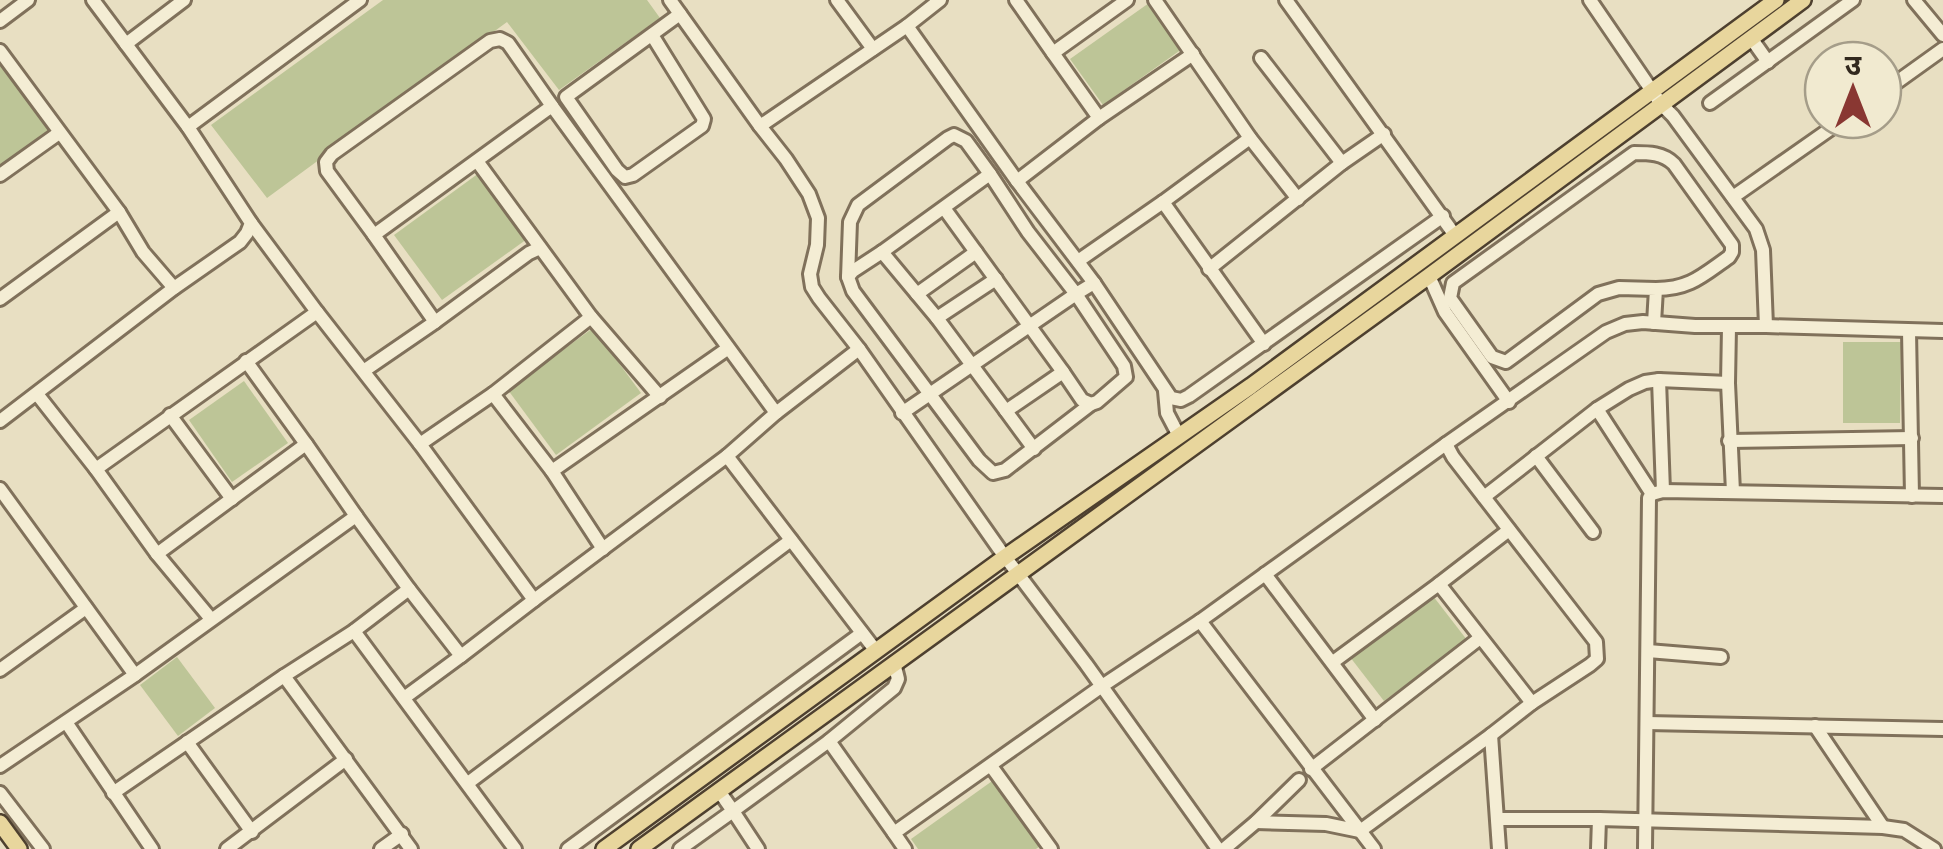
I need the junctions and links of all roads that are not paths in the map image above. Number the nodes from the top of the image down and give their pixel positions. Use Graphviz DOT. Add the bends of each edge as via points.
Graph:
graph roads {
  1 [pos="28,0"];
  2 [pos="93,0"];
  3 [pos="184,0"];
  4 [pos="360,0"];
  5 [pos="670,0"];
  6 [pos="838,0"];
  7 [pos="940,0"];
  8 [pos="1016,0"];
  9 [pos="1126,0"];
  10 [pos="1155,0"];
  11 [pos="1286,0"];
  12 [pos="1590,0"];
  13 [pos="1776,0"];
  14 [pos="1803,0"];
  15 [pos="1853,0"];
  16 [pos="1914,0"];
  17 [pos="923,5"];
  18 [pos="680,14"];
  19 [pos="0,20"];
  20 [pos="907,26"];
  21 [pos="652,35"];
  22 [pos="1943,35"];
  23 [pos="1751,38"];
  24 [pos="126,44"];
  25 [pos="873,49"];
  26 [pos="1943,49"];
  27 [pos="0,52"];
  28 [pos="1052,53"];
  29 [pos="1194,54"];
  30 [pos="1261,58"];
  31 [pos="1768,62"];
  32 [pos="1903,78"];
  33 [pos="1657,97"];
  34 [pos="1710,104"];
  35 [pos="552,106"];
  36 [pos="1099,118"];
  37 [pos="760,126"];
  38 [pos="188,127"];
  39 [pos="59,133"];
  40 [pos="1384,134"];
  41 [pos="1250,138"];
  42 [pos="1814,140"];
  43 [pos="477,161"];
  44 [pos="1342,163"];
  45 [pos="990,174"];
  46 [pos="0,175"];
  47 [pos="1017,182"];
  48 [pos="1732,197"];
  49 [pos="1298,199"];
  50 [pos="1163,202"];
  51 [pos="944,208"];
  52 [pos="118,212"];
  53 [pos="1444,216"];
  54 [pos="250,223"];
  55 [pos="1454,234"];
  56 [pos="374,235"];
  57 [pos="540,248"];
  58 [pos="882,252"];
  59 [pos="976,252"];
  60 [pos="1078,261"];
  61 [pos="1210,269"];
  62 [pos="1430,276"];
  63 [pos="848,277"];
  64 [pos="996,278"];
  65 [pos="1094,282"];
  66 [pos="174,288"];
  67 [pos="1656,289"];
  68 [pos="917,294"];
  69 [pos="1076,294"];
  70 [pos="0,299"];
  71 [pos="317,312"];
  72 [pos="591,317"];
  73 [pos="937,318"];
  74 [pos="436,322"];
  75 [pos="1654,323"];
  76 [pos="1029,324"];
  77 [pos="1766,326"];
  78 [pos="1729,327"];
  79 [pos="1909,331"];
  80 [pos="1943,331"];
  81 [pos="1264,344"];
  82 [pos="728,349"];
  83 [pos="858,349"];
  84 [pos="246,361"];
  85 [pos="970,365"];
  86 [pos="365,370"];
  87 [pos="1063,372"];
  88 [pos="1659,380"];
  89 [pos="1728,382"];
  90 [pos="1165,391"];
  91 [pos="928,393"];
  92 [pos="37,394"];
  93 [pos="493,394"];
  94 [pos="660,397"];
  95 [pos="1509,402"];
  96 [pos="1091,404"];
  97 [pos="1597,409"];
  98 [pos="1006,411"];
  99 [pos="776,412"];
  100 [pos="902,413"];
  101 [pos="170,415"];
  102 [pos="0,421"];
  103 [pos="1178,434"];
  104 [pos="1912,438"];
  105 [pos="1729,441"];
  106 [pos="306,444"];
  107 [pos="420,444"];
  108 [pos="1446,444"];
  109 [pos="1034,448"];
  110 [pos="727,456"];
  111 [pos="1536,456"];
  112 [pos="96,469"];
  113 [pos="552,471"];
  114 [pos="0,489"];
  115 [pos="1657,492"];
  116 [pos="1732,492"];
  117 [pos="1912,496"];
  118 [pos="1943,496"];
  119 [pos="1484,497"];
  120 [pos="232,499"];
  121 [pos="356,516"];
  122 [pos="1509,530"];
  123 [pos="1593,532"];
  124 [pos="791,540"];
  125 [pos="603,548"];
  126 [pos="157,554"];
  127 [pos="1005,558"];
  128 [pos="1017,573"];
  129 [pos="1265,574"];
  130 [pos="1439,584"];
  131 [pos="409,589"];
  132 [pos="534,600"];
  133 [pos="86,608"];
  134 [pos="211,619"];
  135 [pos="1200,622"];
  136 [pos="354,631"];
  137 [pos="862,633"];
  138 [pos="1480,638"];
  139 [pos="876,651"];
  140 [pos="1648,651"];
  141 [pos="461,656"];
  142 [pos="1721,657"];
  143 [pos="1332,662"];
  144 [pos="894,663"];
  145 [pos="0,670"];
  146 [pos="135,676"];
  147 [pos="284,676"];
  148 [pos="1102,686"];
  149 [pos="404,698"];
  150 [pos="1532,703"];
  151 [pos="1375,720"];
  152 [pos="66,722"];
  153 [pos="1647,724"];
  154 [pos="1815,726"];
  155 [pos="1943,728"];
  156 [pos="1491,735"];
  157 [pos="829,741"];
  158 [pos="187,742"];
  159 [pos="346,759"];
  160 [pos="0,766"];
  161 [pos="991,766"];
  162 [pos="1312,769"];
  163 [pos="1299,780"];
  164 [pos="468,784"];
  165 [pos="719,790"];
  166 [pos="0,793"];
  167 [pos="113,793"];
  168 [pos="732,810"];
  169 [pos="1498,819"];
  170 [pos="1598,819"];
  171 [pos="1646,819"];
  172 [pos="0,822"];
  173 [pos="1256,822"];
  174 [pos="1883,827"];
  175 [pos="252,832"];
  176 [pos="1360,832"];
  177 [pos="894,833"];
  178 [pos="402,834"];
  179 [pos="1049,848"];
  180 [pos="19,849"];
  181 [pos="44,849"];
  182 [pos="152,849"];
  183 [pos="228,849"];
  184 [pos="381,849"];
  185 [pos="411,849"];
  186 [pos="516,849"];
  187 [pos="568,849"];
  188 [pos="604,849"];
  189 [pos="639,849"];
  190 [pos="680,849"];
  191 [pos="758,849"];
  192 [pos="906,849"];
  193 [pos="1221,849"];
  194 [pos="1374,849"];
  195 [pos="1498,849"];
  196 [pos="1598,849"];
  197 [pos="1645,849"];
  198 [pos="1934,849"];
  1 -- 19 [label="street"];
  2 -- 24 [label="street"];
  3 -- 24 [label="street"];
  4 -- 38 [label="street"];
  5 -- 18 [label="street"];
  6 -- 25 [label="street"];
  7 -- 17 [label="street"];
  8 -- 28 [label="street"];
  9 -- 28 [label="street"];
  10 -- 29 [label="street"];
  11 -- 40 [label="street"];
  12 -- 33 [label="street"];
  13 -- 33 [label="main road"];
  14 -- 23 [label="main road"];
  15 -- 31 [label="street"];
  16 -- 22 [label="street"];
  17 -- 20 [label="street"];
  18 -- 21 [label="street"];
  18 -- 37 [label="street"];
  20 -- 25 [label="street"];
  20 -- 47 [label="street"];
  21 -- 21 [label="street" via="566,97 624,176 633,176 704,119"];
  23 -- 31 [label="street"];
  23 -- 33 [label="main road"];
  24 -- 38 [label="street"];
  25 -- 37 [label="street"];
  26 -- 32 [label="street"];
  27 -- 39 [label="street"];
  28 -- 36 [label="street"];
  29 -- 36 [label="street"];
  29 -- 41 [label="street"];
  30 -- 44 [label="street"];
  31 -- 34 [label="street"];
  33 -- 48 [label="street"];
  33 -- 55 [label="main road"];
  33 -- 62 [label="main road"];
  35 -- 43 [label="street"];
  35 -- 56 [label="street" via="508,43 490,41 332,154 328,170"];
  35 -- 82 [label="street"];
  36 -- 47 [label="street"];
  37 -- 83 [label="street" via="809,194 818,218 812,287"];
  38 -- 54 [label="street"];
  39 -- 46 [label="street"];
  39 -- 52 [label="street"];
  40 -- 44 [label="street"];
  40 -- 53 [label="street"];
  41 -- 49 [label="street"];
  41 -- 50 [label="street"];
  42 -- 48 [label="street"];
  43 -- 56 [label="street"];
  43 -- 57 [label="street"];
  44 -- 49 [label="street"];
  45 -- 51 [label="street"];
  45 -- 63 [label="street" via="966,141 948,138 858,206 850,222"];
  45 -- 69 [label="street"];
  47 -- 60 [label="street"];
  48 -- 77 [label="street" via="1763,250"];
  49 -- 61 [label="street"];
  50 -- 60 [label="street"];
  50 -- 61 [label="street"];
  51 -- 58 [label="street"];
  51 -- 59 [label="street"];
  52 -- 66 [label="street"];
  52 -- 70 [label="street"];
  53 -- 55 [label="street"];
  53 -- 81 [label="street"];
  54 -- 66 [label="street" via="240,242"];
  54 -- 71 [label="street"];
  55 -- 103 [label="main road"];
  56 -- 74 [label="street"];
  57 -- 72 [label="street"];
  57 -- 74 [label="street"];
  58 -- 63 [label="street"];
  58 -- 68 [label="street"];
  59 -- 64 [label="street"];
  59 -- 68 [label="street"];
  60 -- 65 [label="street"];
  61 -- 81 [label="street"];
  62 -- 95 [label="street" via="1445,312"];
  62 -- 128 [label="main road"];
  63 -- 91 [label="street"];
  64 -- 73 [label="street"];
  64 -- 76 [label="street"];
  65 -- 69 [label="street"];
  65 -- 90 [label="street"];
  66 -- 92 [label="street"];
  67 -- 67 [label="street" via="1702,278 1732,245 1674,164 1649,153 1634,154 1453,283 1450,298 1492,357 1506,362 1598,294"];
  67 -- 75 [label="street"];
  68 -- 73 [label="street"];
  69 -- 76 [label="street"];
  69 -- 96 [label="street" via="1127,371"];
  71 -- 84 [label="street"];
  71 -- 86 [label="street"];
  72 -- 93 [label="street"];
  72 -- 94 [label="street"];
  73 -- 85 [label="street"];
  74 -- 86 [label="street"];
  75 -- 78 [label="street"];
  75 -- 95 [label="street" via="1606,332"];
  76 -- 85 [label="street"];
  76 -- 87 [label="street"];
  77 -- 78 [label="street"];
  77 -- 79 [label="street"];
  78 -- 89 [label="street"];
  79 -- 80 [label="street"];
  79 -- 104 [label="street"];
  81 -- 90 [label="street" via="1181,400"];
  82 -- 94 [label="street"];
  82 -- 99 [label="street"];
  83 -- 99 [label="street"];
  83 -- 100 [label="street"];
  84 -- 101 [label="street"];
  84 -- 106 [label="street"];
  85 -- 91 [label="street"];
  85 -- 98 [label="street"];
  86 -- 107 [label="street"];
  87 -- 96 [label="street"];
  87 -- 98 [label="street"];
  88 -- 89 [label="street"];
  88 -- 97 [label="street"];
  88 -- 115 [label="street"];
  89 -- 105 [label="street"];
  90 -- 103 [label="street"];
  91 -- 100 [label="street"];
  91 -- 109 [label="street" via="994,474"];
  92 -- 102 [label="street"];
  92 -- 112 [label="street"];
  93 -- 107 [label="street"];
  93 -- 113 [label="street"];
  94 -- 113 [label="street"];
  95 -- 108 [label="street"];
  96 -- 109 [label="street"];
  97 -- 111 [label="street"];
  97 -- 115 [label="street"];
  98 -- 109 [label="street"];
  99 -- 110 [label="street"];
  100 -- 127 [label="street"];
  101 -- 112 [label="street"];
  101 -- 120 [label="street"];
  103 -- 127 [label="main road"];
  104 -- 105 [label="street"];
  104 -- 117 [label="street"];
  105 -- 116 [label="street"];
  106 -- 120 [label="street"];
  106 -- 121 [label="street"];
  107 -- 132 [label="street"];
  108 -- 119 [label="street"];
  108 -- 129 [label="street"];
  110 -- 124 [label="street"];
  110 -- 125 [label="street"];
  111 -- 119 [label="street"];
  111 -- 123 [label="street"];
  112 -- 126 [label="street"];
  113 -- 125 [label="street"];
  114 -- 133 [label="street"];
  115 -- 116 [label="street"];
  115 -- 140 [label="street" via="1649,498"];
  116 -- 117 [label="street"];
  117 -- 118 [label="street"];
  119 -- 122 [label="street"];
  120 -- 126 [label="street"];
  121 -- 131 [label="street"];
  121 -- 134 [label="street"];
  122 -- 130 [label="street"];
  122 -- 150 [label="street" via="1598,651 1590,665"];
  124 -- 137 [label="street"];
  124 -- 164 [label="street"];
  125 -- 132 [label="street"];
  126 -- 134 [label="street"];
  127 -- 128 [label="street"];
  127 -- 139 [label="main road"];
  128 -- 144 [label="main road"];
  128 -- 148 [label="street"];
  129 -- 135 [label="street"];
  129 -- 143 [label="street"];
  130 -- 138 [label="street"];
  130 -- 143 [label="street"];
  131 -- 136 [label="street"];
  131 -- 141 [label="street"];
  132 -- 141 [label="street"];
  133 -- 145 [label="street"];
  133 -- 146 [label="street"];
  134 -- 146 [label="street"];
  135 -- 148 [label="street"];
  135 -- 162 [label="street"];
  136 -- 147 [label="street"];
  136 -- 149 [label="street"];
  137 -- 139 [label="street"];
  137 -- 187 [label="street"];
  138 -- 150 [label="street"];
  138 -- 151 [label="street"];
  139 -- 188 [label="main road"];
  140 -- 142 [label="street"];
  140 -- 153 [label="street"];
  141 -- 149 [label="street"];
  143 -- 151 [label="street"];
  144 -- 157 [label="street" via="894,688"];
  144 -- 165 [label="main road"];
  146 -- 152 [label="street"];
  147 -- 158 [label="street"];
  147 -- 159 [label="street"];
  148 -- 161 [label="street"];
  148 -- 193 [label="street"];
  149 -- 164 [label="street"];
  150 -- 156 [label="street"];
  151 -- 162 [label="street"];
  152 -- 160 [label="street"];
  152 -- 167 [label="street"];
  153 -- 154 [label="street"];
  153 -- 171 [label="street"];
  154 -- 155 [label="street"];
  154 -- 174 [label="street"];
  156 -- 169 [label="street"];
  156 -- 176 [label="street"];
  157 -- 168 [label="street"];
  157 -- 177 [label="street"];
  158 -- 167 [label="street"];
  158 -- 175 [label="street"];
  159 -- 175 [label="street"];
  159 -- 178 [label="street"];
  161 -- 177 [label="street"];
  161 -- 179 [label="street"];
  162 -- 176 [label="street"];
  163 -- 173 [label="street"];
  164 -- 186 [label="street"];
  165 -- 168 [label="street"];
  165 -- 189 [label="main road"];
  166 -- 181 [label="street"];
  167 -- 182 [label="street"];
  168 -- 190 [label="street"];
  168 -- 191 [label="street"];
  169 -- 170 [label="street"];
  169 -- 195 [label="street"];
  170 -- 171 [label="street"];
  170 -- 196 [label="street"];
  171 -- 174 [label="street"];
  171 -- 197 [label="street"];
  172 -- 180 [label="main road"];
  173 -- 176 [label="street"];
  173 -- 193 [label="street"];
  174 -- 198 [label="street" via="1904,830"];
  175 -- 183 [label="street"];
  176 -- 194 [label="street"];
  177 -- 192 [label="street"];
  178 -- 184 [label="street"];
  178 -- 185 [label="street"];
}
